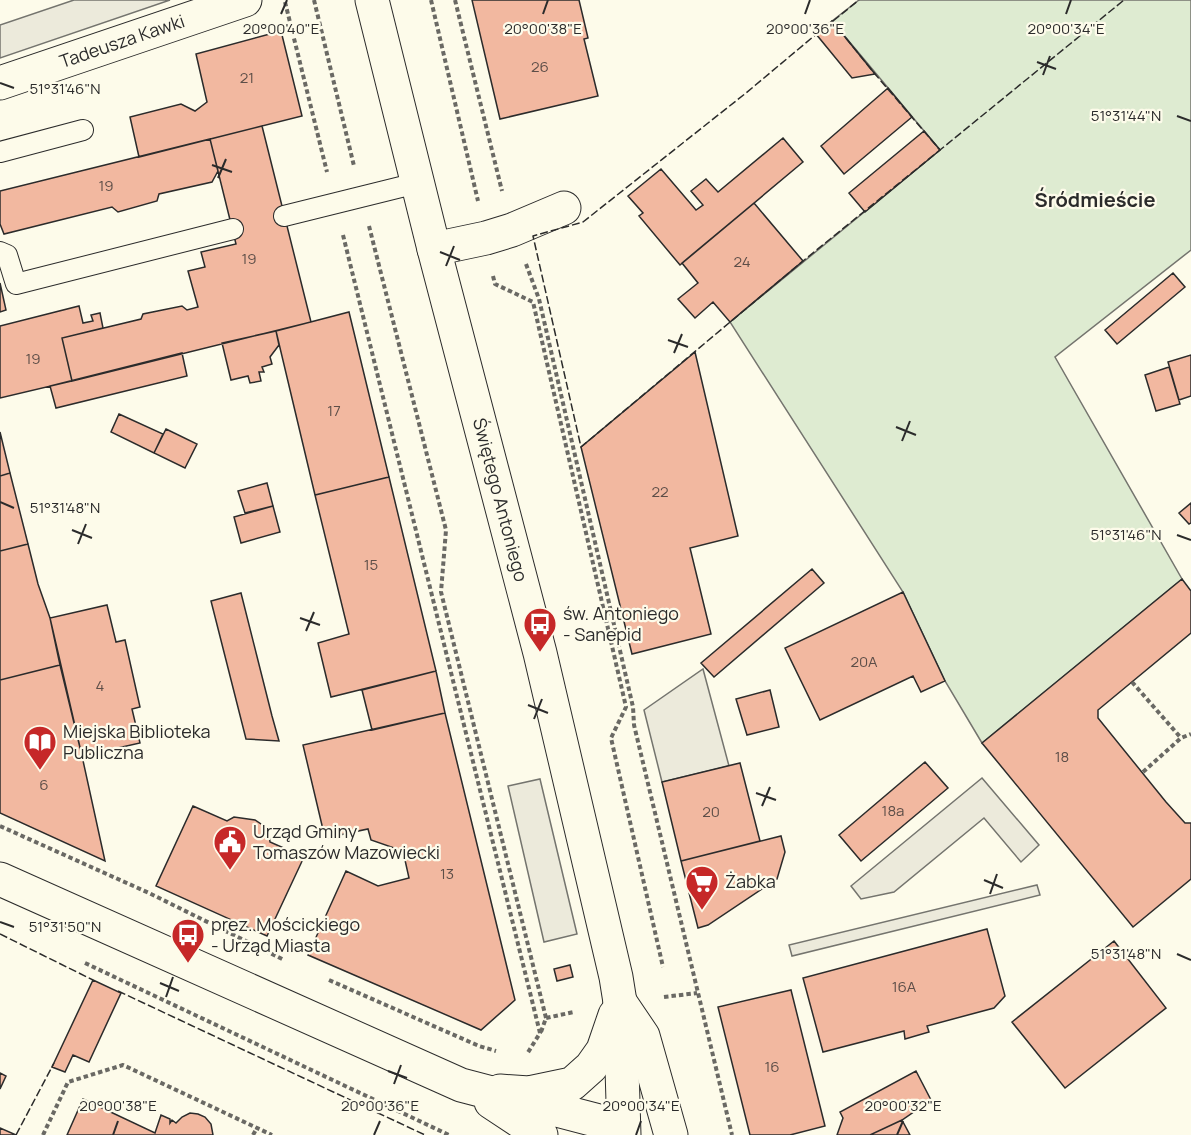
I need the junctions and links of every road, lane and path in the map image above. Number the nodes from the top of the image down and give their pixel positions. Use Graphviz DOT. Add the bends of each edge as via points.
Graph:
graph roads {
  1 [pos="245,0"];
  2 [pos="284,0"];
  3 [pos="314,0"];
  4 [pos="372,0"];
  5 [pos="431,0"];
  6 [pos="455,0"];
  7 [pos="0,83"];
  8 [pos="83,130"];
  9 [pos="0,152"];
  10 [pos="417,183"];
  11 [pos="361,197"];
  12 [pos="335,204"];
  13 [pos="564,208"];
  14 [pos="284,216"];
  15 [pos="233,230"];
  16 [pos="499,234"];
  17 [pos="434,249"];
  18 [pos="0,252"];
  19 [pos="1132,682"];
  20 [pos="1191,734"];
  21 [pos="1181,738"];
  22 [pos="1143,772"];
  23 [pos="0,826"];
  24 [pos="0,879"];
  25 [pos="78,960"];
  26 [pos="290,963"];
  27 [pos="663,967"];
  28 [pos="321,977"];
  29 [pos="620,1002"];
  30 [pos="546,1018"];
  31 [pos="501,1053"];
  32 [pos="523,1060"];
  33 [pos="470,1088"];
  34 [pos="257,1128"];
  35 [pos="43,1135"];
  36 [pos="253,1135"];
  37 [pos="272,1135"];
  38 [pos="449,1135"];
  39 [pos="541,1135"];
  40 [pos="623,1135"];
  41 [pos="671,1135"];
  42 [pos="732,1135"];
  1 -- 7 [label="street, Tadeusza Kawki"];
  2 -- 12 [label="path"];
  3 -- 11 [label="path"];
  4 -- 10 [label="street, Świętego Antoniego"];
  5 -- 16 [label="path"];
  6 -- 16 [label="path"];
  8 -- 9 [label="lane"];
  10 -- 11 [label="lane"];
  10 -- 17 [label="street, Świętego Antoniego"];
  11 -- 12 [label="lane"];
  11 -- 30 [label="path" via="446,530 441,592"];
  12 -- 14 [label="lane"];
  12 -- 32 [label="path" via="540,1033"];
  13 -- 16 [label="street"];
  15 -- 18 [label="lane" via="16,285 7,255"];
  16 -- 17 [label="street"];
  16 -- 27 [label="path" via="495,284 533,302 626,707 611,738"];
  16 -- 42 [label="path" via="539,299 634,725"];
  17 -- 29 [label="street, Świętego Antoniego" via="540,653"];
  19 -- 21 [label="path"];
  20 -- 21 [label="path"];
  21 -- 22 [label="path"];
  23 -- 26 [label="path" via="149,893"];
  24 -- 33 [label="street"];
  25 -- 38 [label="path"];
  28 -- 31 [label="path"];
  29 -- 33 [label="street" via="603,1050 572,1083 529,1093"];
  29 -- 40 [label="street, Świętego Antoniego"];
  29 -- 41 [label="street, Świętego Antoniego" via="643,1036"];
  33 -- 39 [label="street"];
  33 -- 40 [label="street" via="595,1120"];
  34 -- 35 [label="path" via="123,1065 68,1082"];
  34 -- 36 [label="path"];
  34 -- 37 [label="path"];
}
